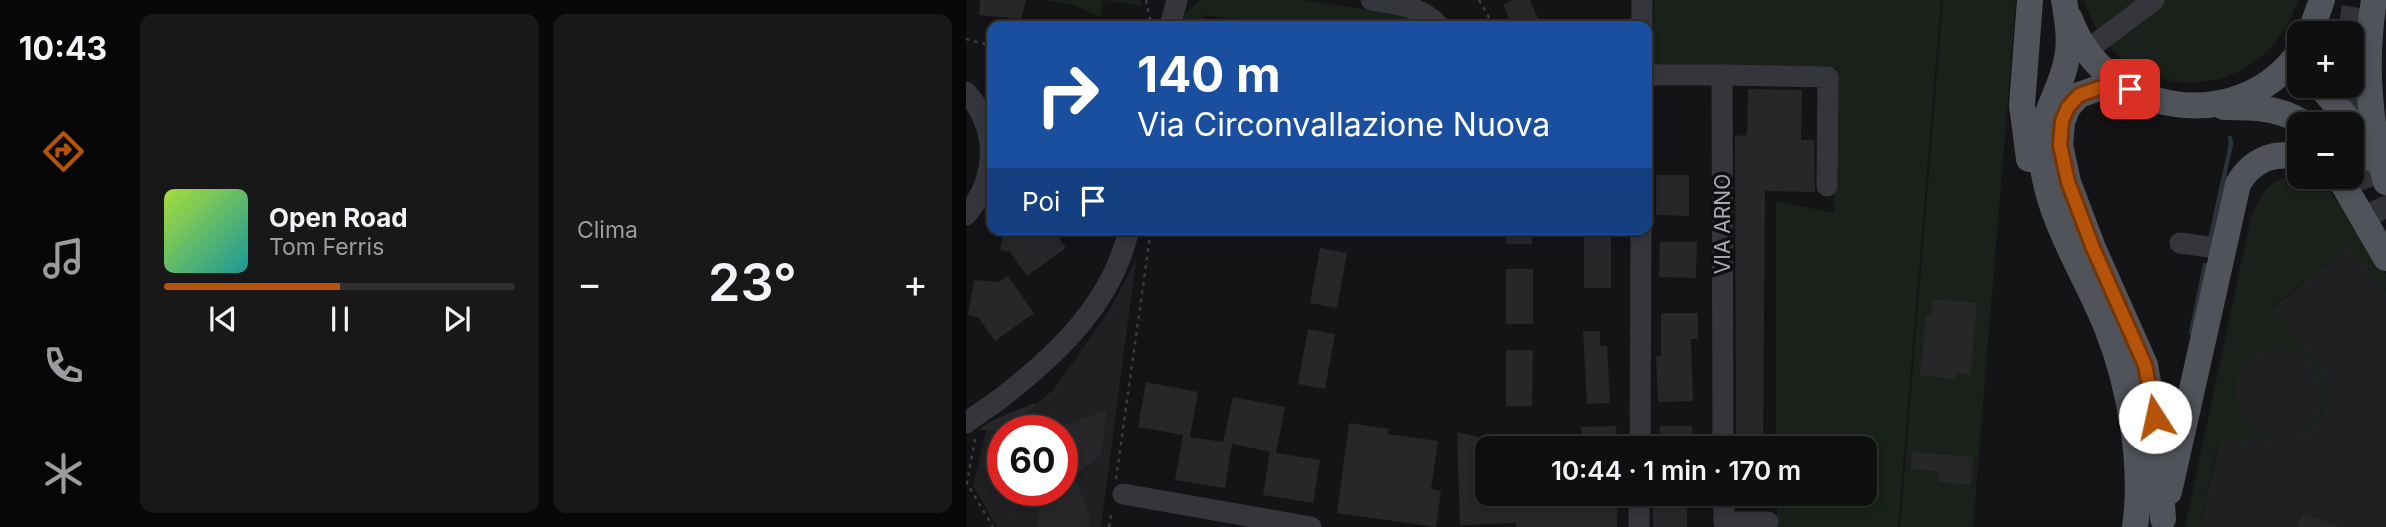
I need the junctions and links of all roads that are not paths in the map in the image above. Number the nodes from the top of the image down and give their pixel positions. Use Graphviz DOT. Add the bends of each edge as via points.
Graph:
graph roads {
  1 [pos="1160,0"];
  2 [pos="1177,0"];
  3 [pos="1371,0"];
  4 [pos="1642,0"];
  5 [pos="2030,0"];
  6 [pos="2064,0"];
  7 [pos="2154,0"];
  8 [pos="2374,0"];
  9 [pos="1160,21"];
  10 [pos="1171,21"];
  11 [pos="1434,21"];
  12 [pos="1642,21"];
  13 [pos="2086,51"];
  14 [pos="2287,65"];
  15 [pos="1652,75"];
  16 [pos="1722,75"];
  17 [pos="966,92"];
  18 [pos="2139,94"];
  19 [pos="2330,98"];
  20 [pos="2198,106"];
  21 [pos="2342,112"];
  22 [pos="2287,114"];
  23 [pos="987,116"];
  24 [pos="2364,142"];
  25 [pos="2381,148"];
  26 [pos="2287,154"];
  27 [pos="987,177"];
  28 [pos="2386,184"];
  29 [pos="1827,186"];
  30 [pos="2337,189"];
  31 [pos="2345,189"];
  32 [pos="2354,206"];
  33 [pos="966,215"];
  34 [pos="1128,235"];
  35 [pos="1641,235"];
  36 [pos="2064,236"];
  37 [pos="2180,243"];
  38 [pos="2223,249"];
  39 [pos="2386,258"];
  40 [pos="971,428"];
  41 [pos="1640,436"];
  42 [pos="1723,436"];
  43 [pos="1117,493"];
  44 [pos="1639,506"];
  45 [pos="1724,506"];
  46 [pos="1768,522"];
  47 [pos="2162,523"];
  48 [pos="1311,527"];
  49 [pos="1639,527"];
  50 [pos="2135,527"];
  1 -- 9 [label="street"];
  2 -- 10 [label="street"];
  3 -- 11 [label="street" via="1403,5"];
  4 -- 12 [label="street"];
  5 -- 36 [label="main road" via="2022,105 2025,143 2040,195"];
  6 -- 13 [label="main road"];
  6 -- 36 [label="main road" via="2068,57 2048,107 2040,143 2046,185"];
  7 -- 13 [label="street"];
  8 -- 25 [label="main road" via="2367,72"];
  13 -- 18 [label="main road" via="2115,80"];
  14 -- 20 [label="main road" via="2252,91"];
  15 -- 16 [label="street"];
  16 -- 29 [label="street" via="1828,76"];
  16 -- 42 [label="street, VIA ARNO"];
  17 -- 23 [label="street"];
  18 -- 20 [label="main road"];
  18 -- 47 [label="main road" via="2099,88 2079,95 2062,121 2060,145 2089,237 2145,365 2157,432"];
  19 -- 21 [label="main road"];
  20 -- 22 [label="main road" via="2264,108"];
  24 -- 28 [label="main road"];
  25 -- 28 [label="main road"];
  26 -- 38 [label="main road" via="2264,158 2244,174"];
  27 -- 33 [label="street"];
  30 -- 32 [label="main road"];
  31 -- 32 [label="main road"];
  32 -- 39 [label="main road"];
  34 -- 40 [label="street" via="1106,289 1084,321"];
  35 -- 41 [label="street"];
  36 -- 50 [label="main road" via="2107,330 2127,393 2136,467"];
  37 -- 38 [label="street"];
  38 -- 47 [label="main road"];
  43 -- 48 [label="street"];
  44 -- 49 [label="street"];
  45 -- 46 [label="street" via="1724,522"];
}
